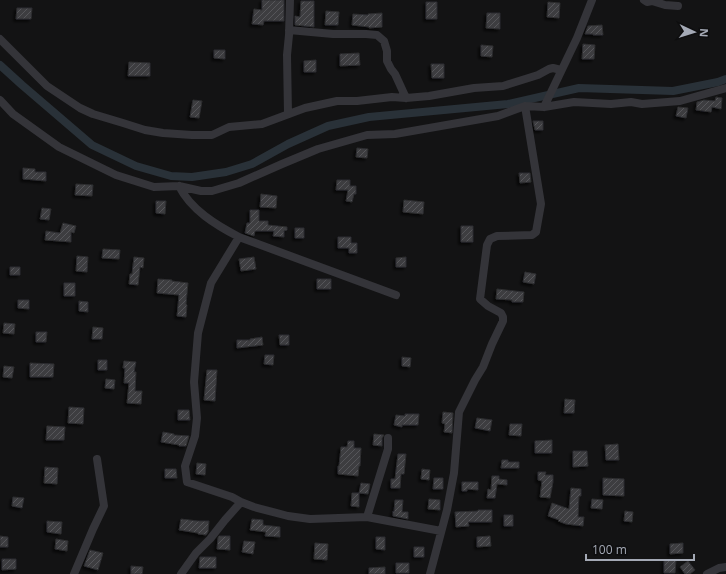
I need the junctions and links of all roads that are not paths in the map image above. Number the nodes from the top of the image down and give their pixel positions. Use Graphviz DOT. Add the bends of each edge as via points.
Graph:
graph roads {
  1 [pos="290,0"];
  2 [pos="592,0"];
  3 [pos="644,0"];
  4 [pos="678,6"];
  5 [pos="289,30"];
  6 [pos="0,39"];
  7 [pos="560,73"];
  8 [pos="726,88"];
  9 [pos="406,98"];
  10 [pos="0,100"];
  11 [pos="525,106"];
  12 [pos="544,107"];
  13 [pos="288,114"];
  14 [pos="179,186"];
  15 [pos="239,237"];
  16 [pos="396,295"];
  17 [pos="388,438"];
  18 [pos="97,459"];
  19 [pos="242,502"];
  20 [pos="366,517"];
  21 [pos="441,531"];
  22 [pos="726,567"];
  23 [pos="713,573"];
  24 [pos="74,574"];
  25 [pos="181,574"];
  26 [pos="430,574"];
  1 -- 5 [label="street"];
  2 -- 7 [label="street"];
  3 -- 4 [label="street"];
  5 -- 9 [label="street" via="377,35 384,41 390,69"];
  5 -- 13 [label="street"];
  6 -- 13 [label="street" via="47,86 80,108 145,130 212,135 229,127 262,124"];
  7 -- 9 [label="street" via="554,68 538,76 503,86"];
  7 -- 12 [label="street"];
  8 -- 12 [label="street" via="680,101 642,104 574,102"];
  9 -- 13 [label="street" via="337,101"];
  10 -- 14 [label="street" via="13,114 60,147 116,175 154,187"];
  11 -- 12 [label="street"];
  11 -- 14 [label="street" via="498,116 395,134 367,135 318,149 239,183 212,191"];
  11 -- 21 [label="street" via="541,204 536,232 497,236 490,239 487,245 480,299 501,313 503,321 483,367 459,412 454,473"];
  14 -- 15 [label="street" via="190,202 202,213"];
  15 -- 16 [label="street"];
  15 -- 19 [label="street" via="210,283 198,333 194,382 197,418 195,436 185,466 186,482"];
  17 -- 20 [label="street" via="388,449"];
  18 -- 24 [label="street" via="104,506"];
  19 -- 20 [label="street" via="288,516 310,519"];
  19 -- 25 [label="street" via="196,553"];
  20 -- 21 [label="street"];
  21 -- 26 [label="street"];
  22 -- 23 [label="street" via="719,568"];
}
